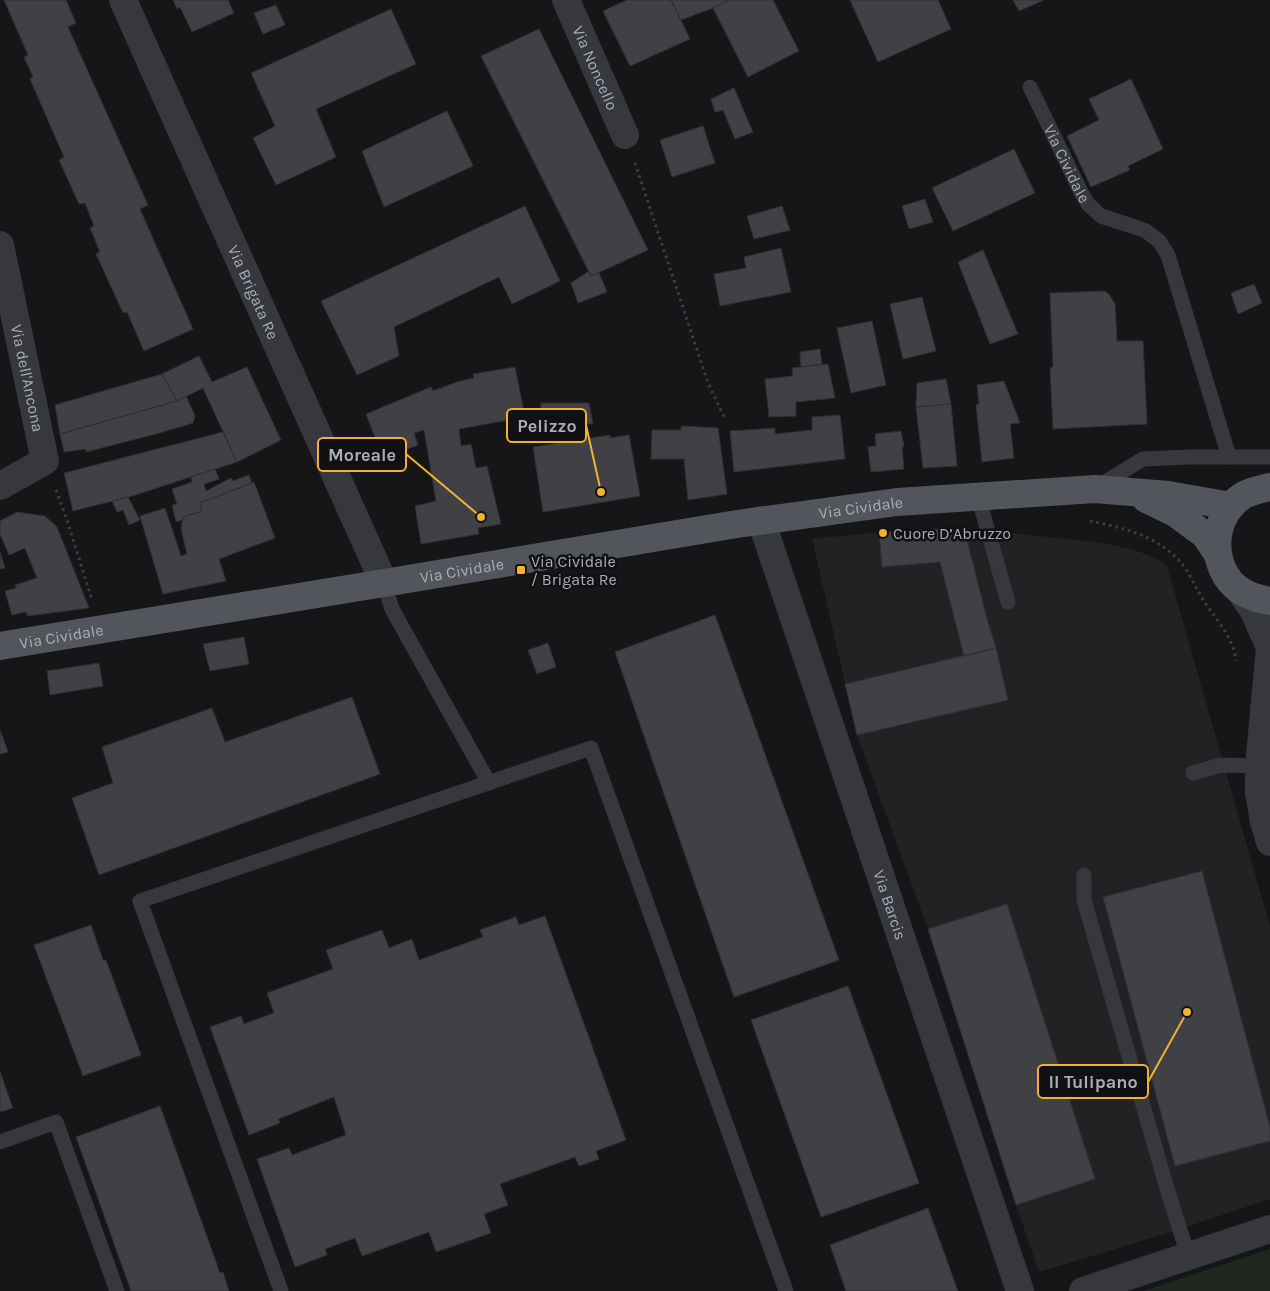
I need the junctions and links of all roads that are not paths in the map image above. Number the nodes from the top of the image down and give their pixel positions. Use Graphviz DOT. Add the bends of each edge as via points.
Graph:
graph roads {
  1 [pos="123,0"];
  2 [pos="566,0"];
  3 [pos="1030,87"];
  4 [pos="625,135"];
  5 [pos="0,245"];
  6 [pos="1229,457"];
  7 [pos="1269,460"];
  8 [pos="0,486"];
  9 [pos="1270,487"];
  10 [pos="1094,489"];
  11 [pos="1132,492"];
  12 [pos="978,496"];
  13 [pos="1231,506"];
  14 [pos="761,520"];
  15 [pos="1217,553"];
  16 [pos="384,583"];
  17 [pos="1240,591"];
  18 [pos="1270,601"];
  19 [pos="1008,602"];
  20 [pos="0,646"];
  21 [pos="1270,648"];
  22 [pos="1259,766"];
  23 [pos="1193,773"];
  24 [pos="489,783"];
  25 [pos="1270,842"];
  26 [pos="1084,875"];
  27 [pos="0,1142"];
  28 [pos="1270,1228"];
  29 [pos="1188,1256"];
  30 [pos="117,1291"];
  31 [pos="281,1291"];
  32 [pos="786,1291"];
  33 [pos="1020,1291"];
  34 [pos="1083,1291"];
  1 -- 16 [label="street, Via Brigata Re"];
  2 -- 4 [label="street, Via Noncello"];
  3 -- 6 [label="lane, Via Cividale" via="1088,204 1101,216 1146,231 1159,241 1168,255"];
  5 -- 8 [label="street, Via dell'Ancona" via="45,461"];
  6 -- 7 [label="lane"];
  6 -- 10 [label="lane" via="1143,459"];
  9 -- 13 [label="main road, Via Cividale" via="1244,495"];
  10 -- 11 [label="main road, Via Cividale"];
  10 -- 12 [label="main road, Via Cividale"];
  11 -- 13 [label="main road, Via Cividale"];
  11 -- 15 [label="main road, Via Cividale" via="1175,513 1205,535"];
  12 -- 14 [label="main road, Via Cividale" via="896,502"];
  12 -- 19 [label="lane"];
  13 -- 15 [label="main road, Via Cividale" via="1217,536"];
  14 -- 16 [label="main road, Via Cividale"];
  14 -- 33 [label="street, Via Barcis"];
  15 -- 17 [label="main road, Via Cividale" via="1222,568"];
  16 -- 20 [label="main road, Via Cividale"];
  16 -- 24 [label="lane" via="392,609"];
  17 -- 18 [label="main road"];
  17 -- 21 [label="street" via="1254,611"];
  21 -- 22 [label="street"];
  22 -- 23 [label="lane" via="1221,765"];
  22 -- 25 [label="street" via="1259,792"];
  24 -- 31 [label="lane" via="140,902"];
  24 -- 32 [label="lane" via="591,748"];
  26 -- 29 [label="lane" via="1084,900"];
  27 -- 30 [label="lane" via="56,1122"];
  28 -- 29 [label="street"];
  29 -- 34 [label="street"];
}
